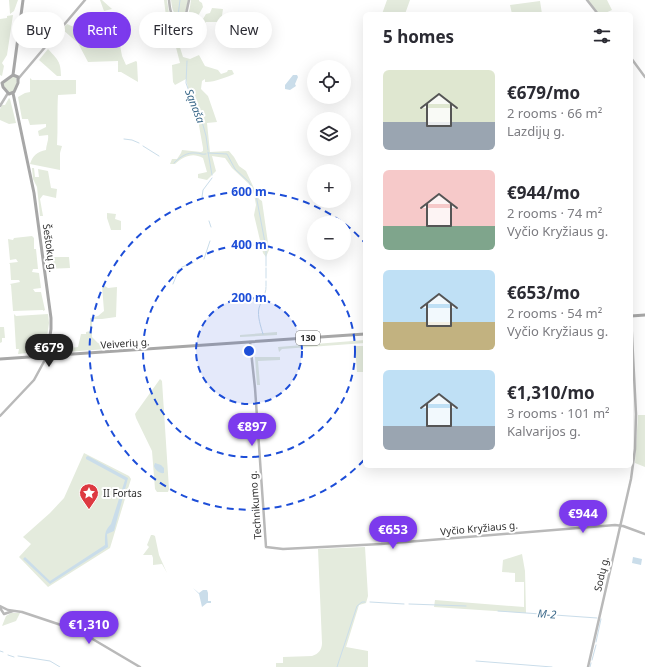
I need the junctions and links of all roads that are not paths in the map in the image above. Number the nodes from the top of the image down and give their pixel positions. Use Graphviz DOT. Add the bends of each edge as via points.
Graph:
graph roads {
  1 [pos="23,0"];
  2 [pos="85,0"];
  3 [pos="168,0"];
  4 [pos="189,0"];
  5 [pos="587,0"];
  6 [pos="596,12"];
  7 [pos="633,61"];
  8 [pos="13,75"];
  9 [pos="645,77"];
  10 [pos="18,79"];
  11 [pos="8,93"];
  12 [pos="13,93"];
  13 [pos="0,106"];
  14 [pos="645,315"];
  15 [pos="633,316"];
  16 [pos="363,334"];
  17 [pos="250,342"];
  18 [pos="633,355"];
  19 [pos="47,356"];
  20 [pos="0,359"];
  21 [pos="0,416"];
  22 [pos="633,464"];
  23 [pos="632,468"];
  24 [pos="620,525"];
  25 [pos="645,534"];
  26 [pos="266,547"];
  27 [pos="2,608"];
  28 [pos="8,611"];
  29 [pos="140,667"];
  30 [pos="588,667"];
  1 -- 8 [label="main road"];
  2 -- 10 [label="main road"];
  3 -- 4 [label="main road" via="171,13 180,19 185,16"];
  5 -- 6 [label="main road"];
  7 -- 9 [label="main road"];
  8 -- 10 [label="main road"];
  8 -- 11 [label="main road" via="2,83"];
  10 -- 12 [label="main road"];
  11 -- 12 [label="main road"];
  11 -- 13 [label="main road"];
  12 -- 19 [label="main road, Šeštokų g." via="34,193 51,318"];
  14 -- 15 [label="main road"];
  16 -- 17 [label="main road, 130"];
  17 -- 19 [label="main road, Veiverių g. / 130"];
  17 -- 26 [label="main road, Technikumo g."];
  18 -- 22 [label="main road, Sodų g." via="636,414"];
  19 -- 20 [label="main road, Veiverių g. / 130"];
  19 -- 21 [label="main road" via="34,380"];
  23 -- 24 [label="main road, Sodų g."];
  24 -- 25 [label="main road, Vyčio Kryžiaus g."];
  24 -- 26 [label="main road, Vyčio Kryžiaus g." via="381,544 283,550"];
  24 -- 30 [label="main road, Sodų g."];
  27 -- 28 [label="main road"];
  27 -- 28 [label="main road" via="4,614"];
  28 -- 29 [label="main road" via="18,611 79,631"];
}
